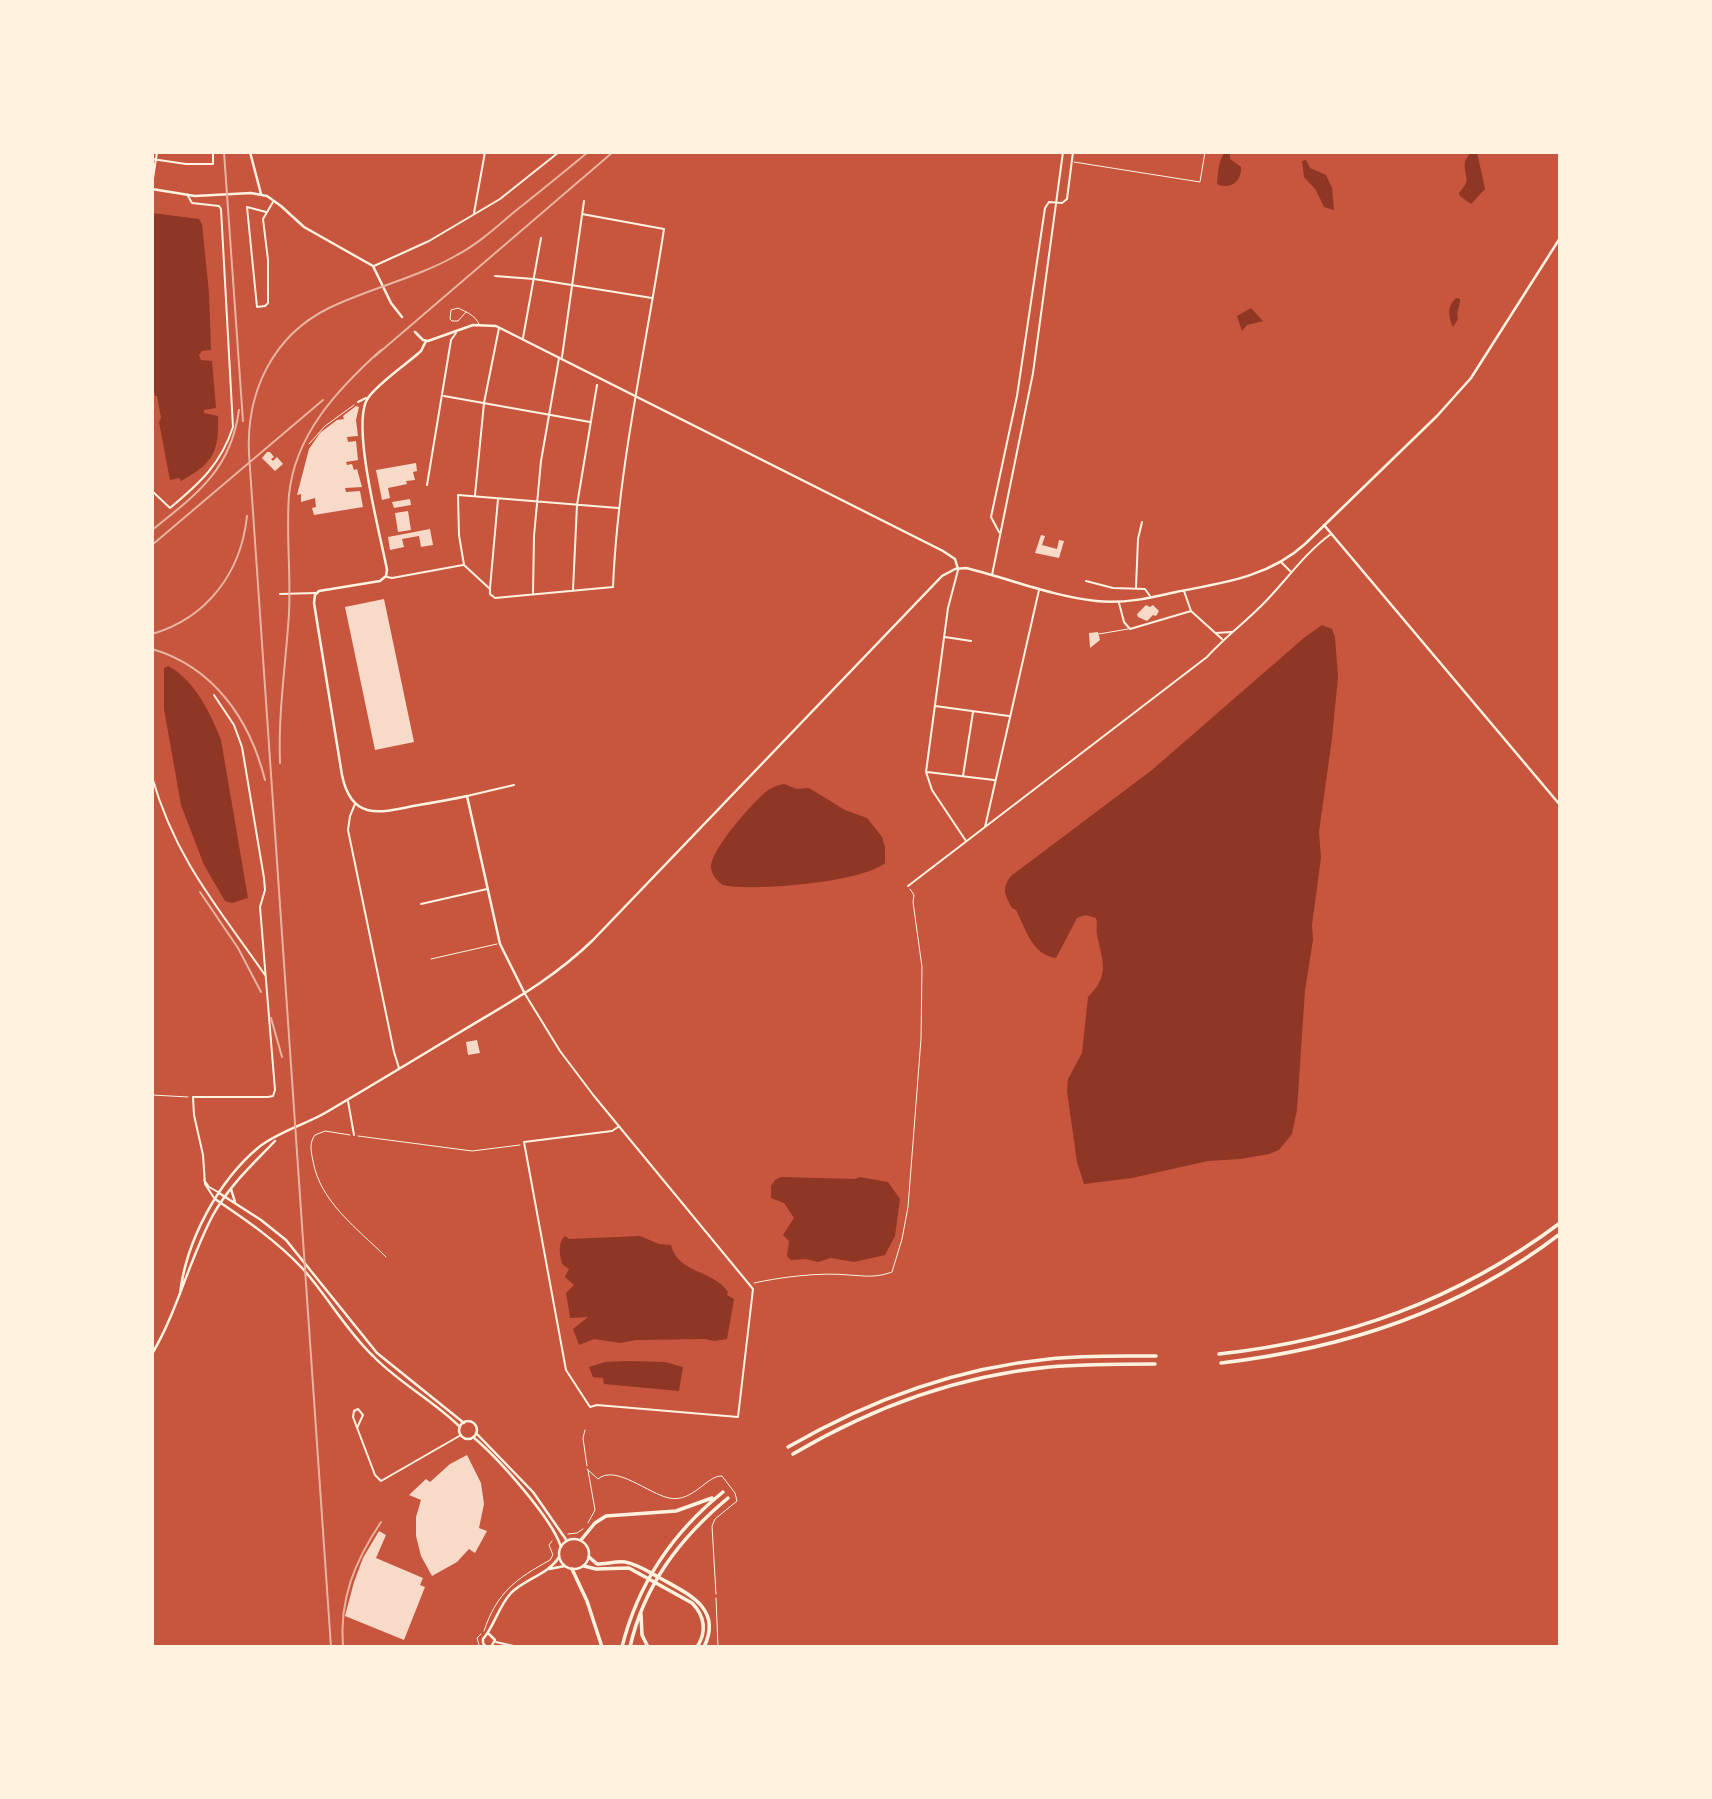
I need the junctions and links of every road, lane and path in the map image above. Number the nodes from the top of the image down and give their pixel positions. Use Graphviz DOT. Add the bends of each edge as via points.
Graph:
graph roads {
  1 [pos="157,152"];
  2 [pos="213,152"];
  3 [pos="250,152"];
  4 [pos="485,152"];
  5 [pos="559,152"];
  6 [pos="1063,152"];
  7 [pos="1073,152"];
  8 [pos="1204,152"];
  9 [pos="152,159"];
  10 [pos="156,159"];
  11 [pos="1063,160"];
  12 [pos="1072,162"];
  13 [pos="152,187"];
  14 [pos="261,194"];
  15 [pos="188,195"];
  16 [pos="274,201"];
  17 [pos="584,201"];
  18 [pos="1058,203"];
  19 [pos="266,212"];
  20 [pos="474,214"];
  21 [pos="582,214"];
  22 [pos="541,238"];
  23 [pos="1560,238"];
  24 [pos="373,266"];
  25 [pos="1036,270"];
  26 [pos="1048,272"];
  27 [pos="495,276"];
  28 [pos="534,279"];
  29 [pos="573,285"];
  30 [pos="653,298"];
  31 [pos="466,312"];
  32 [pos="402,317"];
  33 [pos="479,324"];
  34 [pos="499,327"];
  35 [pos="458,330"];
  36 [pos="415,332"];
  37 [pos="523,339"];
  38 [pos="426,341"];
  39 [pos="560,357"];
  40 [pos="597,385"];
  41 [pos="442,396"];
  42 [pos="637,396"];
  43 [pos="368,398"];
  44 [pos="358,402"];
  45 [pos="484,403"];
  46 [pos="549,414"];
  47 [pos="591,422"];
  48 [pos="309,444"];
  49 [pos="427,485"];
  50 [pos="152,491"];
  51 [pos="475,496"];
  52 [pos="498,499"];
  53 [pos="537,503"];
  54 [pos="578,505"];
  55 [pos="618,508"];
  56 [pos="1142,522"];
  57 [pos="1324,525"];
  58 [pos="999,533"];
  59 [pos="1332,534"];
  60 [pos="1281,562"];
  61 [pos="464,565"];
  62 [pos="958,569"];
  63 [pos="1290,571"];
  64 [pos="386,576"];
  65 [pos="992,576"];
  66 [pos="1086,581"];
  67 [pos="1136,588"];
  68 [pos="490,589"];
  69 [pos="1039,589"];
  70 [pos="573,591"];
  71 [pos="1184,591"];
  72 [pos="316,593"];
  73 [pos="280,594"];
  74 [pos="533,594"];
  75 [pos="1151,597"];
  76 [pos="1119,602"];
  77 [pos="1191,611"];
  78 [pos="1130,629"];
  79 [pos="1231,632"];
  80 [pos="1099,634"];
  81 [pos="1216,634"];
  82 [pos="944,637"];
  83 [pos="1222,640"];
  84 [pos="971,641"];
  85 [pos="214,695"];
  86 [pos="934,706"];
  87 [pos="973,712"];
  88 [pos="1010,716"];
  89 [pos="926,772"];
  90 [pos="152,777"];
  91 [pos="963,777"];
  92 [pos="994,780"];
  93 [pos="514,785"];
  94 [pos="467,796"];
  95 [pos="355,803"];
  96 [pos="1560,805"];
  97 [pos="984,828"];
  98 [pos="966,841"];
  99 [pos="908,886"];
  100 [pos="487,889"];
  101 [pos="421,904"];
  102 [pos="500,944"];
  103 [pos="431,959"];
  104 [pos="266,977"];
  105 [pos="525,993"];
  106 [pos="399,1069"];
  107 [pos="152,1095"];
  108 [pos="194,1097"];
  109 [pos="348,1100"];
  110 [pos="618,1127"];
  111 [pos="354,1135"];
  112 [pos="277,1138"];
  113 [pos="524,1142"];
  114 [pos="204,1179"];
  115 [pos="231,1187"];
  116 [pos="219,1193"];
  117 [pos="225,1196"];
  118 [pos="215,1199"];
  119 [pos="220,1203"];
  120 [pos="237,1205"];
  121 [pos="1560,1223"];
  122 [pos="1560,1234"];
  123 [pos="386,1257"];
  124 [pos="753,1289"];
  125 [pos="180,1294"];
  126 [pos="152,1354"];
  127 [pos="1219,1354"];
  128 [pos="1156,1356"];
  129 [pos="1221,1363"];
  130 [pos="1156,1364"];
  131 [pos="464,1423"];
  132 [pos="460,1427"];
  133 [pos="357,1428"];
  134 [pos="585,1430"];
  135 [pos="461,1434"];
  136 [pos="475,1435"];
  137 [pos="788,1447"];
  138 [pos="793,1454"];
  139 [pos="587,1469"];
  140 [pos="723,1492"];
  141 [pos="717,1496"];
  142 [pos="728,1498"];
  143 [pos="566,1534"];
  144 [pos="567,1541"];
  145 [pos="581,1541"];
  146 [pos="561,1547"];
  147 [pos="559,1557"];
  148 [pos="589,1557"];
  149 [pos="565,1566"];
  150 [pos="584,1566"];
  151 [pos="572,1569"];
  152 [pos="546,1570"];
  153 [pos="644,1573"];
  154 [pos="661,1582"];
  155 [pos="716,1598"];
  156 [pos="641,1612"];
  157 [pos="489,1634"];
  158 [pos="479,1636"];
  159 [pos="478,1642"];
  160 [pos="495,1642"];
  161 [pos="486,1647"];
  162 [pos="491,1647"];
  163 [pos="519,1647"];
  164 [pos="603,1647"];
  165 [pos="622,1647"];
  166 [pos="630,1647"];
  167 [pos="648,1647"];
  168 [pos="697,1647"];
  169 [pos="704,1647"];
  170 [pos="718,1647"];
  1 -- 10 [label="street"];
  2 -- 10 [label="street" via="213,164"];
  3 -- 14 [label="main road"];
  4 -- 20 [label="street"];
  5 -- 20 [label="street"];
  6 -- 11 [label="street"];
  7 -- 12 [label="street"];
  8 -- 12 [label="lane" via="1200,182"];
  9 -- 10 [label="street"];
  10 -- 13 [label="street"];
  11 -- 12 [label="street"];
  11 -- 18 [label="street"];
  12 -- 18 [label="street" via="1067,199"];
  13 -- 15 [label="main road"];
  14 -- 15 [label="main road"];
  14 -- 16 [label="main road"];
  15 -- 50 [label="street" via="192,203 221,209 233,427 221,456 198,485 167,507"];
  16 -- 19 [label="street"];
  16 -- 24 [label="main road" via="304,227"];
  17 -- 21 [label="street"];
  18 -- 25 [label="street" via="1049,202 1045,208"];
  18 -- 26 [label="street"];
  19 -- 19 [label="street" via="247,207 257,307 268,303"];
  20 -- 24 [label="street"];
  21 -- 29 [label="street"];
  21 -- 30 [label="street" via="664,229"];
  22 -- 28 [label="street"];
  23 -- 57 [label="main road" via="1471,378"];
  24 -- 32 [label="main road"];
  25 -- 26 [label="street"];
  25 -- 58 [label="street" via="1017,396 990,517"];
  26 -- 58 [label="street" via="1033,373"];
  27 -- 28 [label="street"];
  28 -- 29 [label="street"];
  28 -- 37 [label="street"];
  29 -- 30 [label="street"];
  29 -- 39 [label="street"];
  30 -- 42 [label="street"];
  31 -- 31 [label="lane" via="453,309 450,319 458,321"];
  31 -- 33 [label="lane"];
  33 -- 34 [label="main road"];
  33 -- 35 [label="main road"];
  34 -- 37 [label="main road"];
  34 -- 45 [label="street"];
  35 -- 38 [label="main road"];
  35 -- 41 [label="street" via="451,340"];
  36 -- 38 [label="main road"];
  37 -- 39 [label="main road"];
  38 -- 43 [label="main road" via="421,351"];
  39 -- 42 [label="main road"];
  39 -- 46 [label="street"];
  40 -- 47 [label="street"];
  41 -- 45 [label="street"];
  41 -- 49 [label="street"];
  42 -- 55 [label="street"];
  42 -- 62 [label="main road" via="943,551 955,559"];
  43 -- 44 [label="street"];
  43 -- 64 [label="main road" via="363,433"];
  44 -- 48 [label="path"];
  45 -- 46 [label="street"];
  45 -- 51 [label="street"];
  46 -- 47 [label="street"];
  46 -- 53 [label="street"];
  47 -- 54 [label="street"];
  51 -- 52 [label="street"];
  51 -- 61 [label="street" via="458,495"];
  52 -- 53 [label="street"];
  52 -- 68 [label="street"];
  53 -- 54 [label="street"];
  53 -- 74 [label="street"];
  54 -- 55 [label="street"];
  54 -- 70 [label="street"];
  55 -- 70 [label="street" via="613,587"];
  56 -- 67 [label="street"];
  57 -- 59 [label="main road"];
  57 -- 60 [label="main road"];
  58 -- 65 [label="street"];
  59 -- 63 [label="street"];
  59 -- 96 [label="main road"];
  60 -- 63 [label="street"];
  60 -- 71 [label="main road" via="1241,579"];
  61 -- 64 [label="street"];
  61 -- 68 [label="street"];
  62 -- 65 [label="main road"];
  62 -- 82 [label="street"];
  62 -- 105 [label="main road" via="937,580 577,955"];
  63 -- 79 [label="street"];
  64 -- 72 [label="main road"];
  65 -- 69 [label="main road"];
  66 -- 67 [label="street" via="1113,589"];
  67 -- 75 [label="street" via="1146,589"];
  68 -- 74 [label="street" via="495,598"];
  69 -- 76 [label="main road"];
  69 -- 88 [label="street"];
  70 -- 74 [label="street"];
  71 -- 75 [label="main road"];
  71 -- 77 [label="street"];
  72 -- 73 [label="street"];
  72 -- 95 [label="main road" via="342,775"];
  75 -- 76 [label="main road"];
  76 -- 78 [label="street"];
  77 -- 78 [label="street"];
  77 -- 81 [label="street"];
  78 -- 80 [label="lane"];
  79 -- 81 [label="street"];
  79 -- 83 [label="street"];
  81 -- 83 [label="street"];
  82 -- 84 [label="street"];
  82 -- 86 [label="street"];
  83 -- 97 [label="street" via="1207,657"];
  85 -- 104 [label="street" via="237,732 245,760 265,888 261,907"];
  86 -- 87 [label="street"];
  86 -- 89 [label="street"];
  87 -- 88 [label="street"];
  87 -- 91 [label="street"];
  88 -- 92 [label="street"];
  89 -- 91 [label="street"];
  89 -- 98 [label="street" via="932,790"];
  90 -- 104 [label="street" via="189,868"];
  91 -- 92 [label="street"];
  92 -- 97 [label="street"];
  93 -- 94 [label="street"];
  94 -- 95 [label="main road" via="386,812"];
  94 -- 100 [label="main road"];
  95 -- 106 [label="street" via="348,830"];
  97 -- 98 [label="street"];
  98 -- 99 [label="street"];
  99 -- 124 [label="path" via="915,895 922,1020 908,1207 892,1272 860,1278 798,1277 757,1283"];
  100 -- 101 [label="street"];
  100 -- 102 [label="main road"];
  102 -- 103 [label="lane"];
  102 -- 105 [label="main road"];
  104 -- 108 [label="street" via="273,1096"];
  105 -- 106 [label="main road"];
  105 -- 110 [label="street" via="560,1051"];
  106 -- 109 [label="main road"];
  107 -- 108 [label="path"];
  108 -- 114 [label="street"];
  109 -- 111 [label="street"];
  109 -- 112 [label="main road"];
  110 -- 113 [label="street"];
  110 -- 124 [label="street"];
  111 -- 113 [label="path" via="472,1151"];
  111 -- 123 [label="path" via="325,1131 315,1135 310,1147 316,1176 331,1202"];
  112 -- 115 [label="main road"];
  112 -- 116 [label="main road" via="251,1155"];
  113 -- 124 [label="street" via="566,1370 590,1407 738,1417"];
  114 -- 116 [label="street"];
  114 -- 118 [label="street"];
  115 -- 117 [label="main road"];
  115 -- 120 [label="main road"];
  116 -- 117 [label="main road"];
  116 -- 118 [label="main road"];
  117 -- 119 [label="main road"];
  117 -- 120 [label="main road"];
  118 -- 119 [label="main road"];
  118 -- 125 [label="main road" via="193,1246"];
  119 -- 125 [label="main road"];
  119 -- 132 [label="main road" via="288,1254 372,1355"];
  120 -- 131 [label="main road" via="286,1240 386,1360"];
  121 -- 127 [label="highway" via="1489,1270 1413,1307 1319,1338"];
  122 -- 129 [label="highway" via="1468,1293 1406,1321 1321,1347"];
  125 -- 126 [label="main road"];
  128 -- 137 [label="highway" via="1047,1359 975,1371 876,1403"];
  130 -- 138 [label="highway" via="1048,1367 978,1379 880,1410"];
  131 -- 132 [label="main road"];
  131 -- 136 [label="main road" via="474,1424"];
  132 -- 135 [label="main road"];
  133 -- 133 [label="street" via="363,1415 358,1409 353,1416"];
  133 -- 135 [label="street" via="374,1475 381,1481"];
  134 -- 139 [label="path"];
  135 -- 136 [label="main road" via="465,1438"];
  136 -- 144 [label="main road" via="533,1492"];
  136 -- 146 [label="main road" via="526,1494"];
  139 -- 143 [label="path" via="595,1513 579,1532"];
  139 -- 155 [label="path" via="597,1479 614,1475 679,1499 722,1476 737,1501 712,1526"];
  140 -- 141 [label="highway"];
  141 -- 145 [label="highway" via="681,1510 606,1516"];
  141 -- 165 [label="highway" via="685,1525 657,1562 634,1607"];
  142 -- 156 [label="highway" via="678,1547"];
  144 -- 145 [label="main road"];
  144 -- 146 [label="main road"];
  145 -- 148 [label="main road"];
  146 -- 147 [label="main road"];
  147 -- 149 [label="main road"];
  147 -- 152 [label="main road"];
  148 -- 150 [label="main road"];
  148 -- 153 [label="highway" via="597,1564 625,1562"];
  149 -- 151 [label="main road"];
  149 -- 152 [label="main road"];
  150 -- 151 [label="main road"];
  150 -- 153 [label="highway" via="624,1567"];
  151 -- 164 [label="highway"];
  152 -- 157 [label="main road" via="512,1593"];
  153 -- 154 [label="highway"];
  154 -- 168 [label="highway" via="699,1611 704,1628"];
  154 -- 169 [label="highway" via="694,1597 704,1609 709,1630"];
  155 -- 170 [label="lane"];
  156 -- 166 [label="highway"];
  156 -- 167 [label="highway" via="642,1635"];
  157 -- 160 [label="main road"];
  157 -- 161 [label="main road" via="482,1640"];
  158 -- 159 [label="path"];
  160 -- 162 [label="main road"];
  160 -- 163 [label="street"];
}
